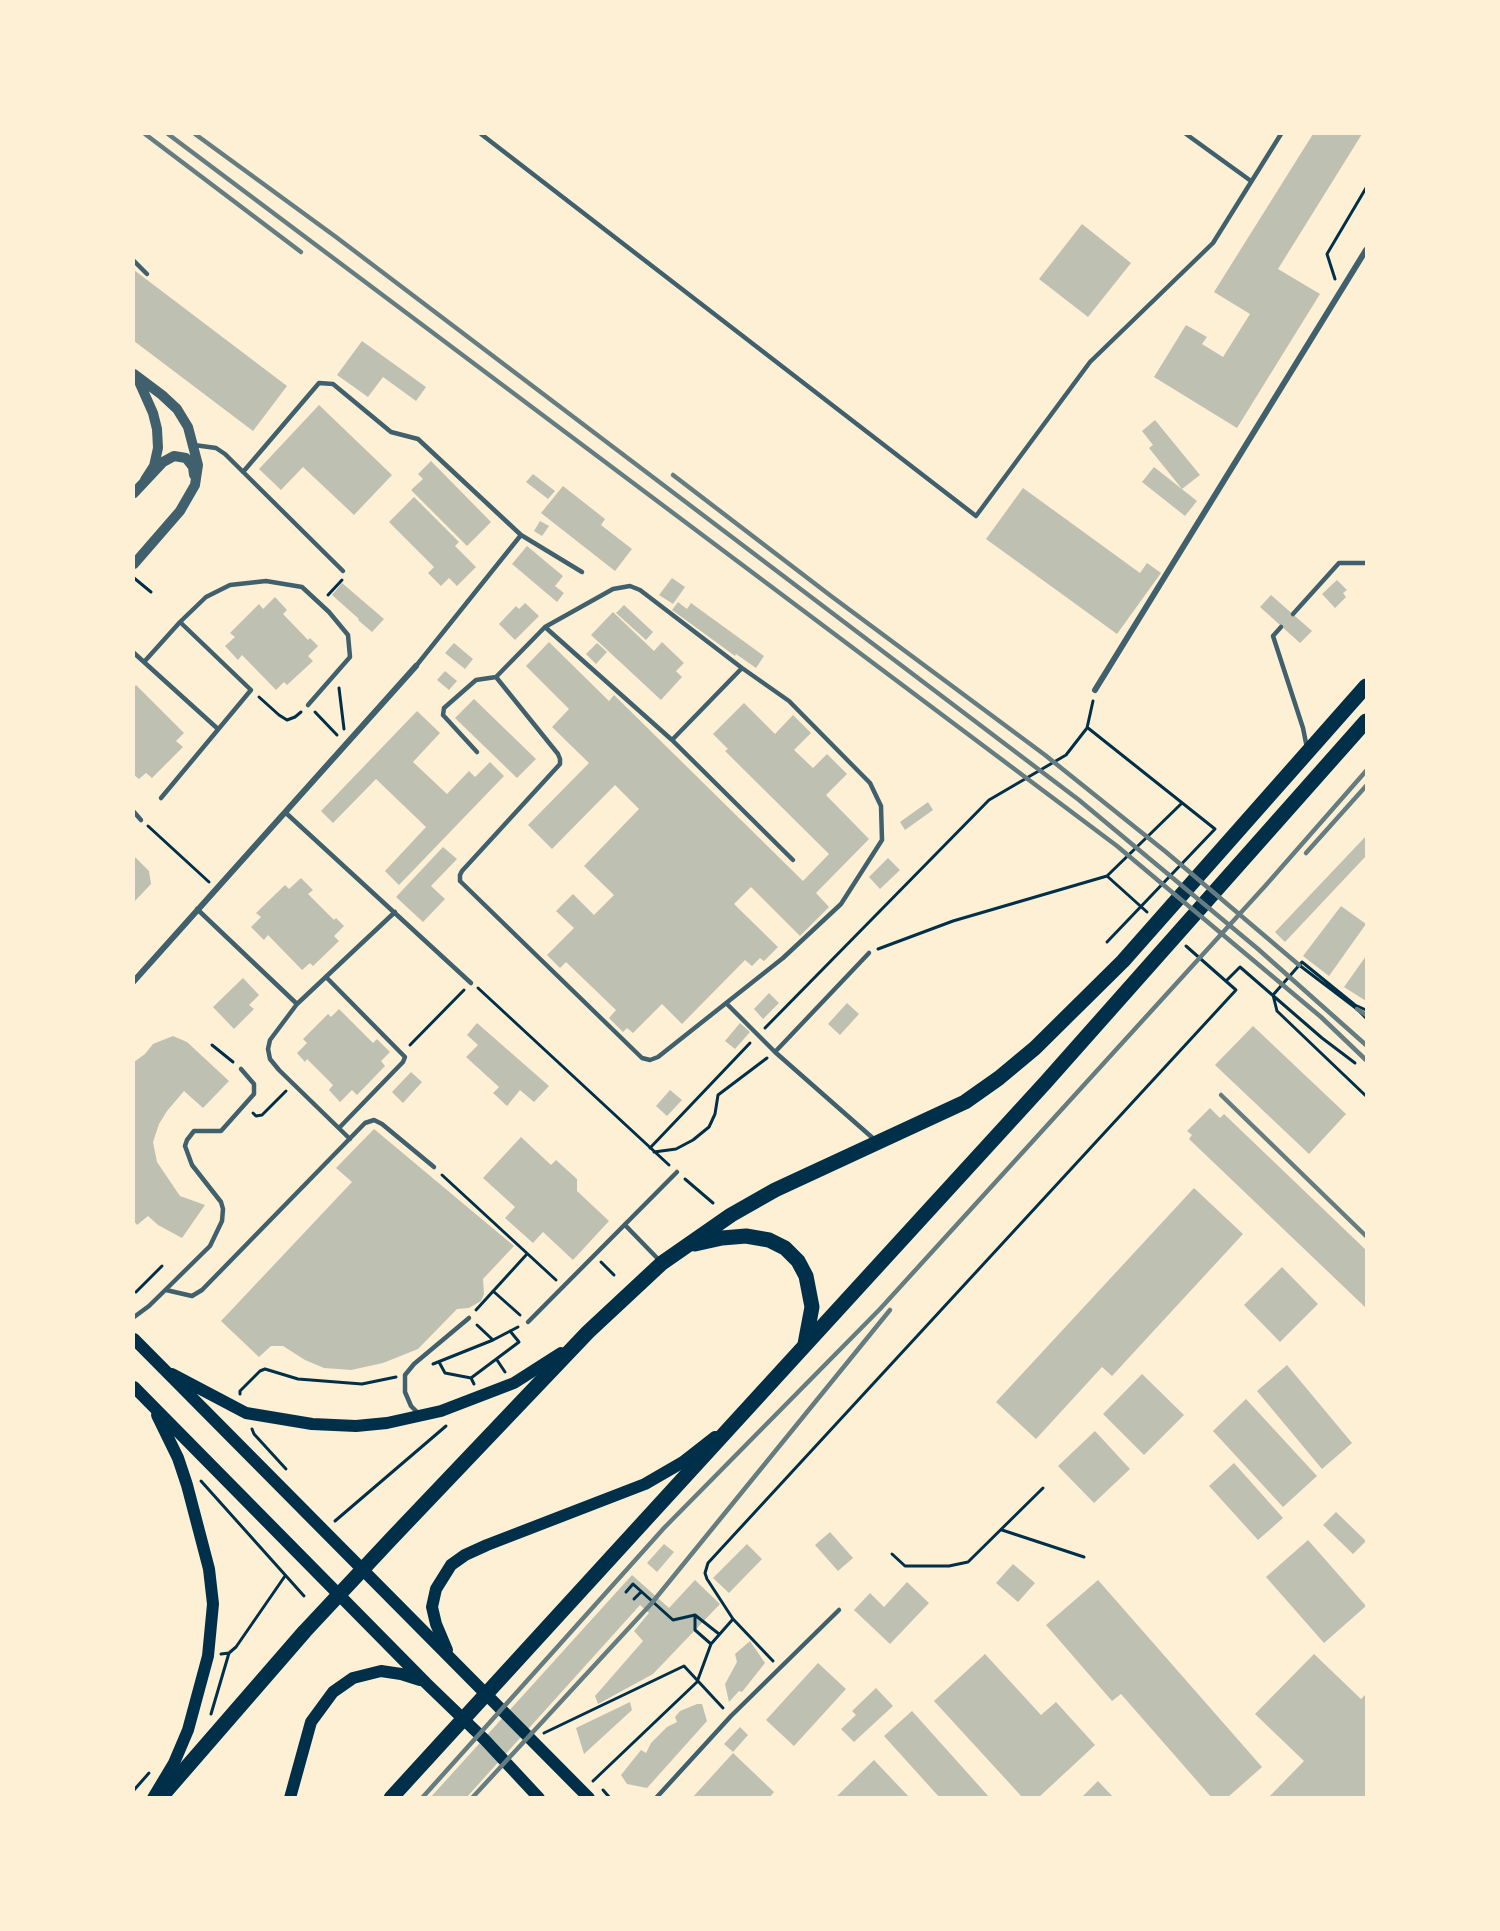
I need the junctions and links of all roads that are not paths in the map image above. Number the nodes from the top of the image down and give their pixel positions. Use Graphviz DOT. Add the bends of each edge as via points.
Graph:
graph roads {
  1 [pos="481,134"];
  2 [pos="1186,134"];
  3 [pos="1281,134"];
  4 [pos="1251,181"];
  5 [pos="1366,250"];
  6 [pos="134,261"];
  7 [pos="147,274"];
  8 [pos="135,375"];
  9 [pos="194,445"];
  10 [pos="243,471"];
  11 [pos="146,480"];
  12 [pos="195,485"];
  13 [pos="134,493"];
  14 [pos="521,535"];
  15 [pos="1366,563"];
  16 [pos="134,564"];
  17 [pos="343,571"];
  18 [pos="582,572"];
  19 [pos="1293,614"];
  20 [pos="180,622"];
  21 [pos="545,627"];
  22 [pos="1281,627"];
  23 [pos="134,653"];
  24 [pos="144,662"];
  25 [pos="416,666"];
  26 [pos="742,669"];
  27 [pos="496,677"];
  28 [pos="1366,686"];
  29 [pos="1095,690"];
  30 [pos="308,705"];
  31 [pos="1366,721"];
  32 [pos="218,729"];
  33 [pos="672,740"];
  34 [pos="477,752"];
  35 [pos="1308,753"];
  36 [pos="161,798"];
  37 [pos="134,812"];
  38 [pos="286,813"];
  39 [pos="141,820"];
  40 [pos="793,860"];
  41 [pos="197,909"];
  42 [pos="395,912"];
  43 [pos="868,953"];
  44 [pos="326,977"];
  45 [pos="134,981"];
  46 [pos="471,983"];
  47 [pos="726,1003"];
  48 [pos="297,1005"];
  49 [pos="775,1052"];
  50 [pos="241,1069"];
  51 [pos="339,1128"];
  52 [pos="350,1139"];
  53 [pos="879,1144"];
  54 [pos="434,1167"];
  55 [pos="677,1172"];
  56 [pos="625,1225"];
  57 [pos="685,1246"];
  58 [pos="662,1263"];
  59 [pos="166,1290"];
  60 [pos="134,1317"];
  61 [pos="469,1318"];
  62 [pos="528,1322"];
  63 [pos="588,1332"];
  64 [pos="134,1339"];
  65 [pos="805,1344"];
  66 [pos="162,1369"];
  67 [pos="134,1387"];
  68 [pos="153,1406"];
  69 [pos="746,1410"];
  70 [pos="421,1416"];
  71 [pos="839,1610"];
  72 [pos="452,1659"];
  73 [pos="426,1683"];
  74 [pos="153,1797"];
  75 [pos="160,1797"];
  76 [pos="290,1797"];
  77 [pos="391,1797"];
  78 [pos="539,1797"];
  79 [pos="589,1797"];
  80 [pos="656,1797"];
  1 -- 4 [label="lane" via="976,516 1090,362 1213,243"];
  2 -- 4 [label="lane"];
  3 -- 4 [label="lane"];
  5 -- 29 [label="street"];
  6 -- 7 [label="lane"];
  8 -- 9 [label="street" via="177,409"];
  8 -- 11 [label="street" via="158,429 154,466"];
  9 -- 10 [label="lane" via="216,448"];
  9 -- 12 [label="street" via="198,465"];
  10 -- 14 [label="lane" via="319,382 333,384 391,432 418,439"];
  10 -- 17 [label="lane"];
  11 -- 12 [label="street" via="174,456 186,458 193,467"];
  11 -- 13 [label="street"];
  12 -- 16 [label="street" via="180,511"];
  14 -- 18 [label="lane"];
  14 -- 25 [label="lane"];
  15 -- 19 [label="lane" via="1339,563"];
  20 -- 24 [label="lane"];
  20 -- 30 [label="lane" via="207,597 230,585 266,581 302,587 348,635 350,657"];
  20 -- 32 [label="lane" via="251,690"];
  21 -- 26 [label="lane" via="613,589 630,586"];
  21 -- 27 [label="lane"];
  21 -- 33 [label="lane"];
  22 -- 35 [label="lane" via="1273,636"];
  23 -- 24 [label="lane"];
  24 -- 32 [label="lane"];
  25 -- 38 [label="street"];
  26 -- 33 [label="lane"];
  26 -- 47 [label="lane" via="789,701 870,783 881,806 882,840 841,904 783,958"];
  27 -- 34 [label="lane" via="471,683 442,711"];
  27 -- 47 [label="lane" via="558,754 560,764 462,871 460,881 642,1058 658,1057"];
  28 -- 35 [label="main road"];
  31 -- 65 [label="main road" via="1045,1083"];
  32 -- 36 [label="lane"];
  33 -- 40 [label="lane"];
  35 -- 53 [label="main road" via="1123,961 1035,1048 964,1102"];
  37 -- 39 [label="lane"];
  38 -- 41 [label="street"];
  38 -- 42 [label="lane"];
  41 -- 45 [label="street"];
  41 -- 48 [label="lane"];
  42 -- 44 [label="lane"];
  42 -- 46 [label="lane"];
  43 -- 49 [label="lane"];
  44 -- 48 [label="lane"];
  44 -- 51 [label="lane" via="405,1057"];
  47 -- 49 [label="lane"];
  48 -- 51 [label="lane" via="270,1040 270,1059"];
  49 -- 53 [label="lane"];
  50 -- 59 [label="lane" via="255,1090 244,1106 221,1131 198,1130 185,1146 192,1165 218,1197 223,1215 210,1246"];
  51 -- 52 [label="lane"];
  52 -- 54 [label="lane" via="365,1123 374,1120"];
  52 -- 59 [label="lane" via="202,1290 192,1296"];
  53 -- 57 [label="main road" via="775,1190"];
  55 -- 56 [label="lane"];
  56 -- 58 [label="lane"];
  56 -- 62 [label="lane"];
  57 -- 58 [label="main road"];
  57 -- 65 [label="main road" via="746,1236 785,1248 806,1276 812,1307"];
  58 -- 63 [label="main road"];
  59 -- 60 [label="lane"];
  61 -- 70 [label="lane" via="405,1375 405,1392"];
  63 -- 70 [label="main road" via="514,1383"];
  63 -- 75 [label="main road" via="306,1631"];
  64 -- 66 [label="main road"];
  65 -- 69 [label="main road"];
  66 -- 70 [label="main road" via="246,1413 312,1424 356,1426"];
  66 -- 72 [label="main road"];
  67 -- 68 [label="main road"];
  68 -- 73 [label="main road"];
  68 -- 74 [label="main road" via="187,1485 209,1569 213,1604 207,1656 188,1731"];
  69 -- 72 [label="main road" via="683,1462 645,1484 487,1545 451,1565 436,1589 432,1606 440,1636"];
  69 -- 77 [label="main road"];
  71 -- 80 [label="lane" via="731,1716"];
  72 -- 79 [label="main road"];
  73 -- 76 [label="main road" via="381,1671 353,1678 333,1692 310,1722"];
  73 -- 78 [label="main road"];
}
